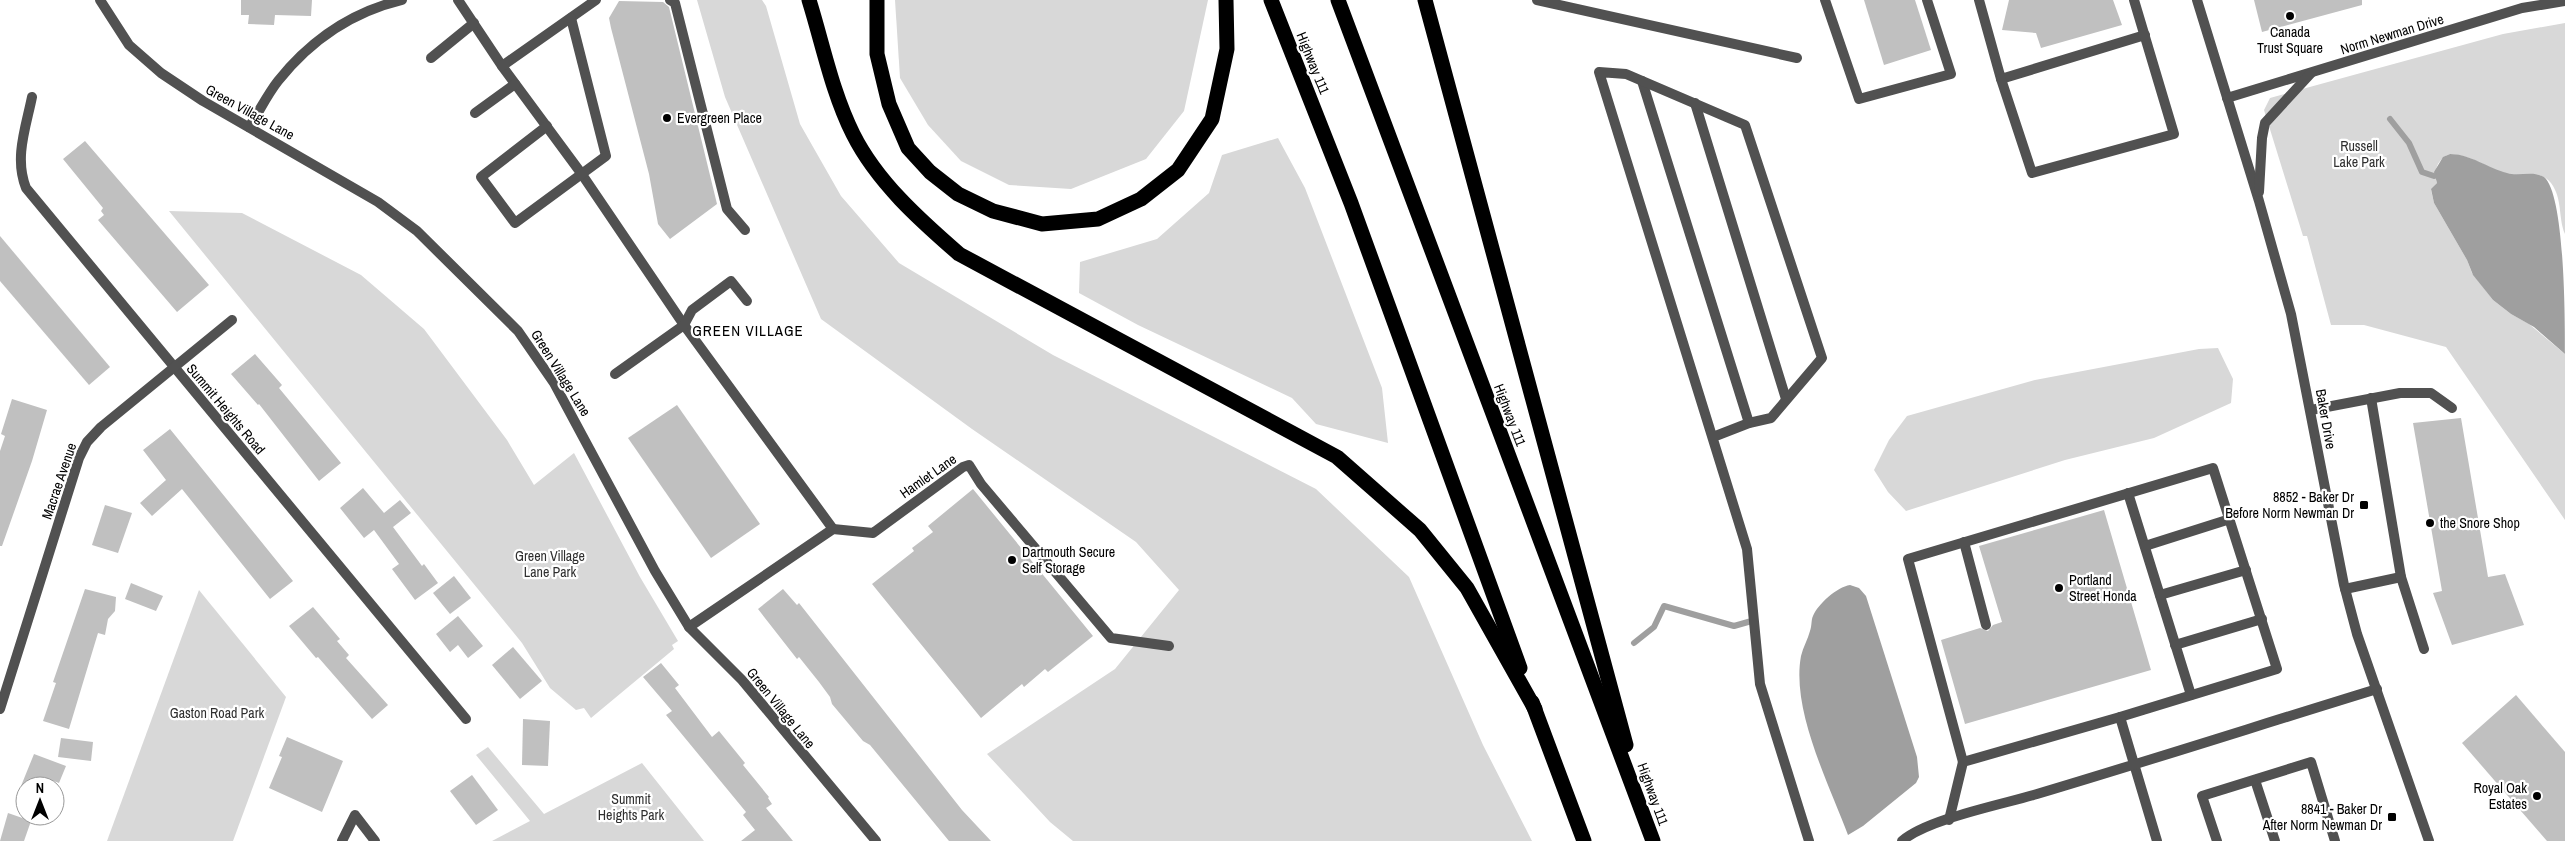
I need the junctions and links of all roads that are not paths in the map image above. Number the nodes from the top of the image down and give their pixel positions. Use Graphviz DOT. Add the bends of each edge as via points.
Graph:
graph roads {
  1 [pos="100,0"];
  2 [pos="402,0"];
  3 [pos="458,0"];
  4 [pos="596,0"];
  5 [pos="670,0"];
  6 [pos="809,0"];
  7 [pos="877,0"];
  8 [pos="1226,0"];
  9 [pos="1270,0"];
  10 [pos="1338,0"];
  11 [pos="1425,0"];
  12 [pos="1537,0"];
  13 [pos="1825,0"];
  14 [pos="1927,0"];
  15 [pos="1979,0"];
  16 [pos="2134,0"];
  17 [pos="2197,0"];
  18 [pos="2565,1"];
  19 [pos="571,18"];
  20 [pos="474,23"];
  21 [pos="2145,36"];
  22 [pos="431,58"];
  23 [pos="1798,58"];
  24 [pos="502,66"];
  25 [pos="2312,72"];
  26 [pos="2001,79"];
  27 [pos="1642,81"];
  28 [pos="515,84"];
  29 [pos="32,97"];
  30 [pos="2227,98"];
  31 [pos="1695,102"];
  32 [pos="475,113"];
  33 [pos="547,126"];
  34 [pos="249,127"];
  35 [pos="581,173"];
  36 [pos="2259,201"];
  37 [pos="744,230"];
  38 [pos="748,301"];
  39 [pos="232,320"];
  40 [pos="684,325"];
  41 [pos="174,368"];
  42 [pos="615,374"];
  43 [pos="2371,398"];
  44 [pos="1786,399"];
  45 [pos="2452,408"];
  46 [pos="2311,410"];
  47 [pos="1749,423"];
  48 [pos="1713,437"];
  49 [pos="2128,493"];
  50 [pos="2230,519"];
  51 [pos="833,529"];
  52 [pos="1964,542"];
  53 [pos="2145,546"];
  54 [pos="2246,570"];
  55 [pos="2401,577"];
  56 [pos="2345,589"];
  57 [pos="2160,595"];
  58 [pos="2262,619"];
  59 [pos="1986,625"];
  60 [pos="689,627"];
  61 [pos="2175,645"];
  62 [pos="1169,646"];
  63 [pos="2424,649"];
  64 [pos="2376,689"];
  65 [pos="2191,695"];
  66 [pos="0,709"];
  67 [pos="1535,709"];
  68 [pos="2120,717"];
  69 [pos="466,719"];
  70 [pos="1964,762"];
  71 [pos="2135,764"];
  72 [pos="2256,780"];
  73 [pos="1949,820"];
  74 [pos="1651,837"];
  75 [pos="342,841"];
  76 [pos="375,841"];
  77 [pos="876,841"];
  78 [pos="1584,841"];
  79 [pos="1809,841"];
  80 [pos="1902,841"];
  81 [pos="2157,841"];
  82 [pos="2217,841"];
  83 [pos="2274,841"];
  84 [pos="2335,841"];
  85 [pos="2429,841"];
  1 -- 34 [label="street, Green Village Lane" via="129,45 161,73"];
  2 -- 34 [label="street" via="379,5 326,33 278,81"];
  3 -- 20 [label="street"];
  4 -- 19 [label="street"];
  5 -- 37 [label="street" via="675,3 727,209"];
  6 -- 67 [label="highway" via="834,88 854,135 912,213 959,254 1337,457 1420,530 1467,588"];
  7 -- 8 [label="highway" via="877,54 889,104 908,148 930,172 958,194 993,211 1042,224 1098,219 1140,199 1178,170 1212,119 1227,49"];
  9 -- 67 [label="highway, Highway 111" via="1351,203"];
  10 -- 74 [label="highway, Highway 111"];
  11 -- 74 [label="highway"];
  12 -- 23 [label="street"];
  13 -- 14 [label="street" via="1859,99 1950,74"];
  15 -- 26 [label="street"];
  16 -- 21 [label="street"];
  17 -- 30 [label="street, Baker Drive"];
  18 -- 25 [label="street, Norm Newman Drive" via="2522,8"];
  19 -- 24 [label="street"];
  19 -- 35 [label="street" via="606,156"];
  20 -- 22 [label="street"];
  20 -- 24 [label="street"];
  21 -- 26 [label="street"];
  21 -- 26 [label="street" via="2174,134 2032,173"];
  24 -- 28 [label="street"];
  25 -- 30 [label="street, Norm Newman Drive"];
  25 -- 36 [label="street" via="2265,123"];
  27 -- 31 [label="street"];
  27 -- 47 [label="street"];
  27 -- 48 [label="street" via="1626,74 1600,72"];
  28 -- 32 [label="street"];
  28 -- 33 [label="street"];
  29 -- 41 [label="street, Summit Heights Road" via="20,160 26,188"];
  30 -- 36 [label="street, Baker Drive"];
  31 -- 44 [label="street"];
  31 -- 44 [label="street" via="1744,125 1822,358"];
  33 -- 35 [label="street"];
  33 -- 35 [label="street" via="481,177 515,223"];
  34 -- 60 [label="street, Green Village Lane" via="378,202 417,231 518,331 554,383"];
  35 -- 40 [label="street"];
  36 -- 46 [label="street, Baker Drive" via="2291,314"];
  38 -- 40 [label="street" via="731,281 692,310"];
  39 -- 41 [label="street, Macrae Avenue"];
  40 -- 42 [label="street"];
  40 -- 51 [label="street"];
  41 -- 66 [label="street, Macrae Avenue" via="101,426 83,448"];
  41 -- 69 [label="street, Summit Heights Road"];
  43 -- 45 [label="street" via="2400,393 2430,393"];
  43 -- 46 [label="street"];
  43 -- 55 [label="street"];
  44 -- 47 [label="street" via="1771,418"];
  46 -- 56 [label="street, Baker Drive"];
  47 -- 48 [label="street"];
  48 -- 79 [label="street" via="1748,549 1760,684"];
  49 -- 50 [label="street" via="2214,468"];
  49 -- 52 [label="street"];
  49 -- 53 [label="street"];
  50 -- 53 [label="street"];
  50 -- 54 [label="street"];
  51 -- 60 [label="street"];
  51 -- 62 [label="street, Hamlet Lane" via="873,533 969,465 981,484 1111,638"];
  52 -- 59 [label="street"];
  52 -- 70 [label="street" via="1908,559"];
  53 -- 57 [label="street"];
  54 -- 57 [label="street"];
  54 -- 58 [label="street"];
  55 -- 56 [label="street"];
  55 -- 63 [label="street"];
  56 -- 64 [label="street, Baker Drive" via="2356,634"];
  57 -- 61 [label="street"];
  58 -- 61 [label="street"];
  58 -- 65 [label="street" via="2278,669"];
  60 -- 77 [label="street, Green Village Lane" via="742,680"];
  61 -- 65 [label="street"];
  64 -- 71 [label="street"];
  64 -- 85 [label="street, Baker Drive"];
  65 -- 68 [label="street"];
  67 -- 78 [label="highway, Highway 111"];
  68 -- 70 [label="street"];
  68 -- 71 [label="street"];
  70 -- 73 [label="street"];
  71 -- 73 [label="street"];
  71 -- 81 [label="street"];
  72 -- 82 [label="street" via="2202,796"];
  72 -- 83 [label="street"];
  72 -- 84 [label="street" via="2311,762"];
  73 -- 80 [label="street" via="1916,832"];
  75 -- 76 [label="street" via="355,816"];
}
